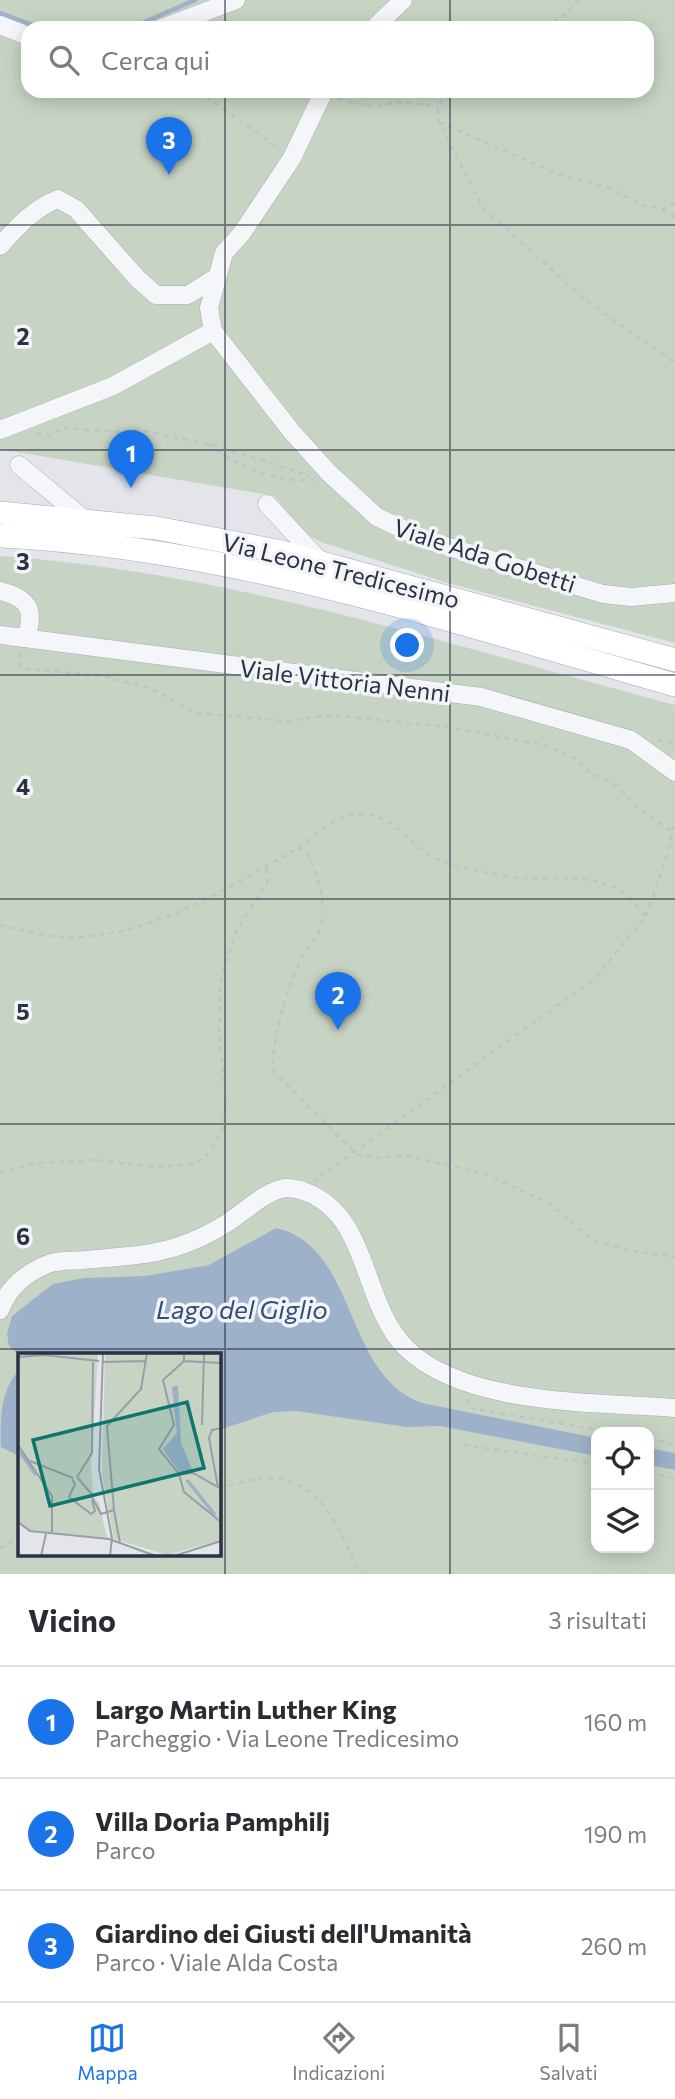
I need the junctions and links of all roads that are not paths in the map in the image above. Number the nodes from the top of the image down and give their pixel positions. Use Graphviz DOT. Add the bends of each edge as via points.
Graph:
graph roads {
  1 [pos="236,0"];
  2 [pos="403,0"];
  3 [pos="180,21"];
  4 [pos="381,21"];
  5 [pos="0,25"];
  6 [pos="21,33"];
  7 [pos="320,98"];
  8 [pos="0,246"];
  9 [pos="215,278"];
  10 [pos="214,331"];
  11 [pos="1,429"];
  12 [pos="19,465"];
  13 [pos="267,504"];
  14 [pos="0,513"];
  15 [pos="83,519"];
  16 [pos="0,536"];
  17 [pos="321,562"];
  18 [pos="0,591"];
  19 [pos="675,593"];
  20 [pos="0,635"];
  21 [pos="26,638"];
  22 [pos="675,660"];
  23 [pos="675,685"];
  24 [pos="675,772"];
  25 [pos="0,1310"];
  26 [pos="675,1408"];
  1 -- 3 [label="street"];
  2 -- 4 [label="street"];
  5 -- 6 [label="street"];
  7 -- 9 [label="street" via="292,158 243,233 224,253"];
  8 -- 9 [label="street" via="20,223 58,199 76,209 156,295 188,295"];
  9 -- 10 [label="street" via="209,308"];
  10 -- 11 [label="street" via="113,386"];
  10 -- 19 [label="street, Viale Ada Gobetti" via="320,463 385,522 426,540 603,594"];
  12 -- 15 [label="street"];
  13 -- 17 [label="street"];
  14 -- 15 [label="main road, Via Leone Tredicesimo"];
  15 -- 17 [label="main road, Via Leone Tredicesimo" via="238,543"];
  16 -- 23 [label="main road, Via Leone Tredicesimo" via="125,548 243,568"];
  17 -- 22 [label="main road, Via Leone Tredicesimo"];
  18 -- 21 [label="street" via="29,607 32,619"];
  20 -- 21 [label="street, Viale Vittoria Nenni"];
  21 -- 24 [label="street, Viale Vittoria Nenni" via="481,697 631,740"];
  25 -- 26 [label="street" via="22,1278 49,1263 178,1246 223,1226 285,1188 305,1191 338,1211 374,1297 406,1348 453,1380 535,1396"];
}
